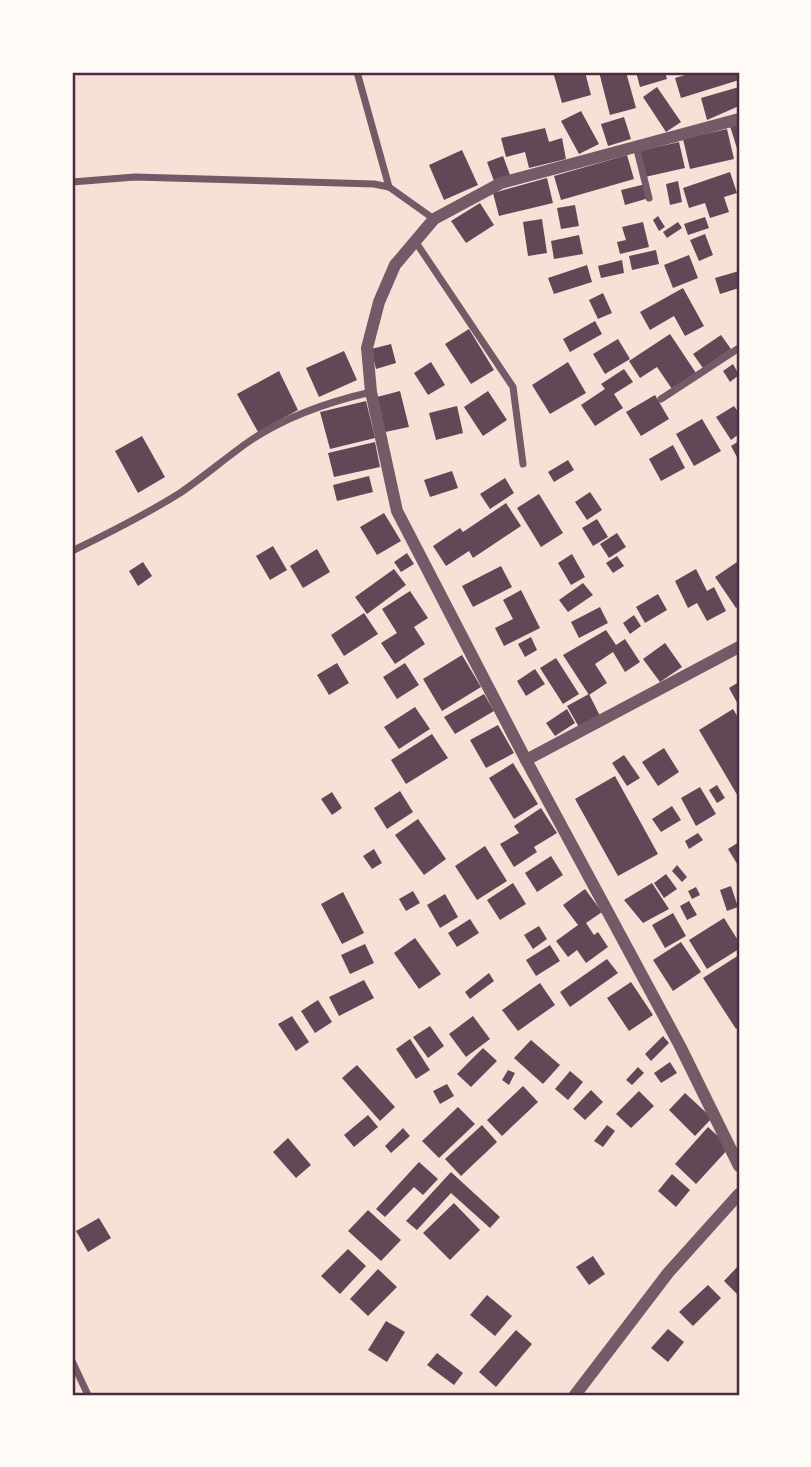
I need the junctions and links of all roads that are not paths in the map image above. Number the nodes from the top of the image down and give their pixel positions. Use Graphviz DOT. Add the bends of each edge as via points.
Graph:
graph roads {
  1 [pos="357,72"];
  2 [pos="739,119"];
  3 [pos="636,146"];
  4 [pos="72,182"];
  5 [pos="389,187"];
  6 [pos="649,198"];
  7 [pos="434,219"];
  8 [pos="415,241"];
  9 [pos="739,348"];
  10 [pos="372,392"];
  11 [pos="661,399"];
  12 [pos="523,464"];
  13 [pos="72,551"];
  14 [pos="739,647"];
  15 [pos="526,760"];
  16 [pos="739,1166"];
  17 [pos="739,1194"];
  18 [pos="72,1361"];
  19 [pos="88,1395"];
  20 [pos="575,1395"];
  1 -- 5 [label="street"];
  2 -- 3 [label="street"];
  3 -- 6 [label="street"];
  3 -- 7 [label="street" via="500,183"];
  4 -- 5 [label="street" via="196,177"];
  5 -- 7 [label="street"];
  7 -- 8 [label="street"];
  8 -- 10 [label="street" via="395,265 379,302 367,348"];
  8 -- 12 [label="street" via="513,387"];
  9 -- 11 [label="street"];
  10 -- 13 [label="street" via="335,400 278,425 178,494"];
  10 -- 15 [label="street" via="397,511"];
  14 -- 15 [label="street"];
  15 -- 16 [label="street" via="680,1046"];
  17 -- 20 [label="street" via="668,1273"];
  18 -- 19 [label="street"];
}
